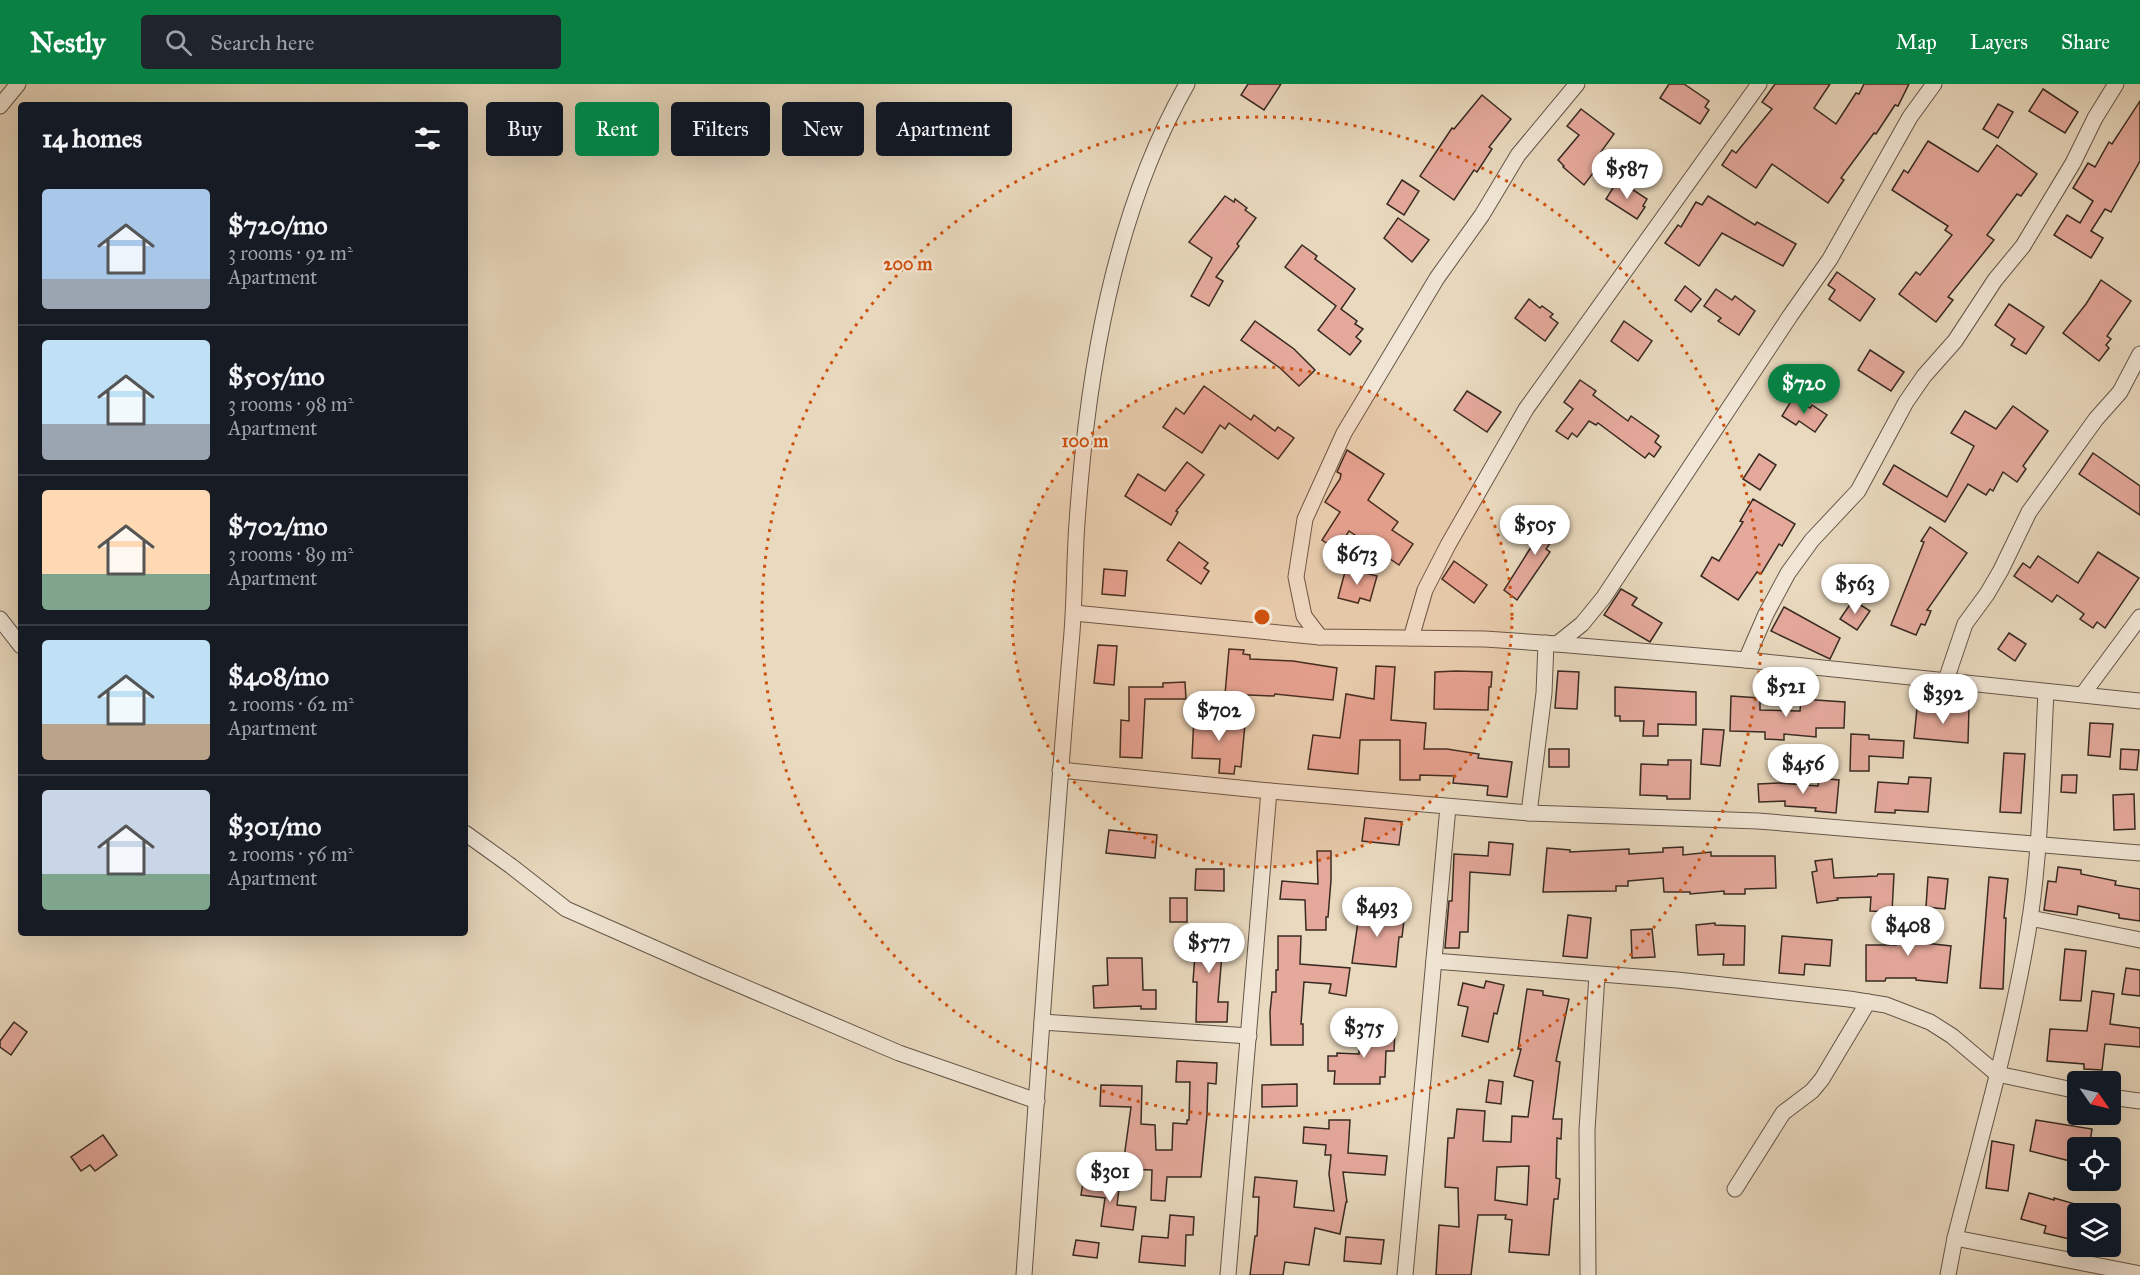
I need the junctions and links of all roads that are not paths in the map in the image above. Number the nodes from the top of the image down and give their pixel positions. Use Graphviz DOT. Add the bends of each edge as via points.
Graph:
graph roads {
  1 [pos="18,84"];
  2 [pos="1187,84"];
  3 [pos="1576,84"];
  4 [pos="1759,84"];
  5 [pos="1934,84"];
  6 [pos="2116,84"];
  7 [pos="0,106"];
  8 [pos="2140,354"];
  9 [pos="1074,613"];
  10 [pos="2140,617"];
  11 [pos="0,619"];
  12 [pos="1320,637"];
  13 [pos="1411,638"];
  14 [pos="18,642"];
  15 [pos="1552,643"];
  16 [pos="1746,660"];
  17 [pos="1947,680"];
  18 [pos="2046,692"];
  19 [pos="2083,694"];
  20 [pos="2140,701"];
  21 [pos="1060,770"];
  22 [pos="1269,791"];
  23 [pos="1448,807"];
  24 [pos="1529,813"];
  25 [pos="468,835"];
  26 [pos="2038,844"];
  27 [pos="2140,853"];
  28 [pos="2030,918"];
  29 [pos="2140,940"];
  30 [pos="1434,961"];
  31 [pos="1597,975"];
  32 [pos="1868,1002"];
  33 [pos="1042,1022"];
  34 [pos="1249,1036"];
  35 [pos="1997,1074"];
  36 [pos="2067,1089"];
  37 [pos="2121,1098"];
  38 [pos="1037,1101"];
  39 [pos="2140,1101"];
  40 [pos="1735,1189"];
  41 [pos="1955,1238"];
  42 [pos="2140,1274"];
  43 [pos="1024,1275"];
  44 [pos="1227,1275"];
  45 [pos="1405,1275"];
  46 [pos="1588,1275"];
  47 [pos="1948,1275"];
  1 -- 7 [label="street"];
  2 -- 9 [label="street" via="1153,155 1126,229 1103,318 1085,428"];
  3 -- 12 [label="street" via="1518,155 1437,278 1344,433 1305,519 1296,577 1304,616"];
  4 -- 13 [label="street" via="1526,409 1425,590"];
  5 -- 15 [label="street" via="1910,117 1830,259 1604,597 1582,624"];
  6 -- 16 [label="street" via="2023,246 1955,341 1905,402 1858,491 1812,540 1788,573"];
  8 -- 17 [label="street" via="2120,392 2029,512 1992,586 1965,624"];
  9 -- 12 [label="street"];
  9 -- 21 [label="street"];
  10 -- 19 [label="street"];
  11 -- 14 [label="street"];
  12 -- 13 [label="street"];
  13 -- 15 [label="street"];
  15 -- 16 [label="street"];
  15 -- 24 [label="street"];
  16 -- 17 [label="street"];
  17 -- 18 [label="street"];
  18 -- 19 [label="street"];
  18 -- 26 [label="street"];
  19 -- 20 [label="street"];
  21 -- 22 [label="street"];
  21 -- 33 [label="street"];
  22 -- 23 [label="street"];
  22 -- 34 [label="street"];
  23 -- 24 [label="street"];
  23 -- 30 [label="street"];
  24 -- 26 [label="street" via="1758,821"];
  25 -- 38 [label="street" via="566,909 899,1053"];
  26 -- 27 [label="street"];
  26 -- 28 [label="street"];
  28 -- 29 [label="street"];
  28 -- 35 [label="street"];
  30 -- 31 [label="street"];
  30 -- 45 [label="street"];
  31 -- 32 [label="street"];
  31 -- 46 [label="street" via="1587,1130"];
  32 -- 35 [label="street" via="1930,1022"];
  32 -- 40 [label="street" via="1822,1079 1783,1113"];
  33 -- 34 [label="street"];
  33 -- 38 [label="street"];
  34 -- 44 [label="street"];
  35 -- 36 [label="street"];
  35 -- 41 [label="street"];
  37 -- 39 [label="street"];
  38 -- 43 [label="street"];
  41 -- 42 [label="street"];
  41 -- 47 [label="street"];
}
